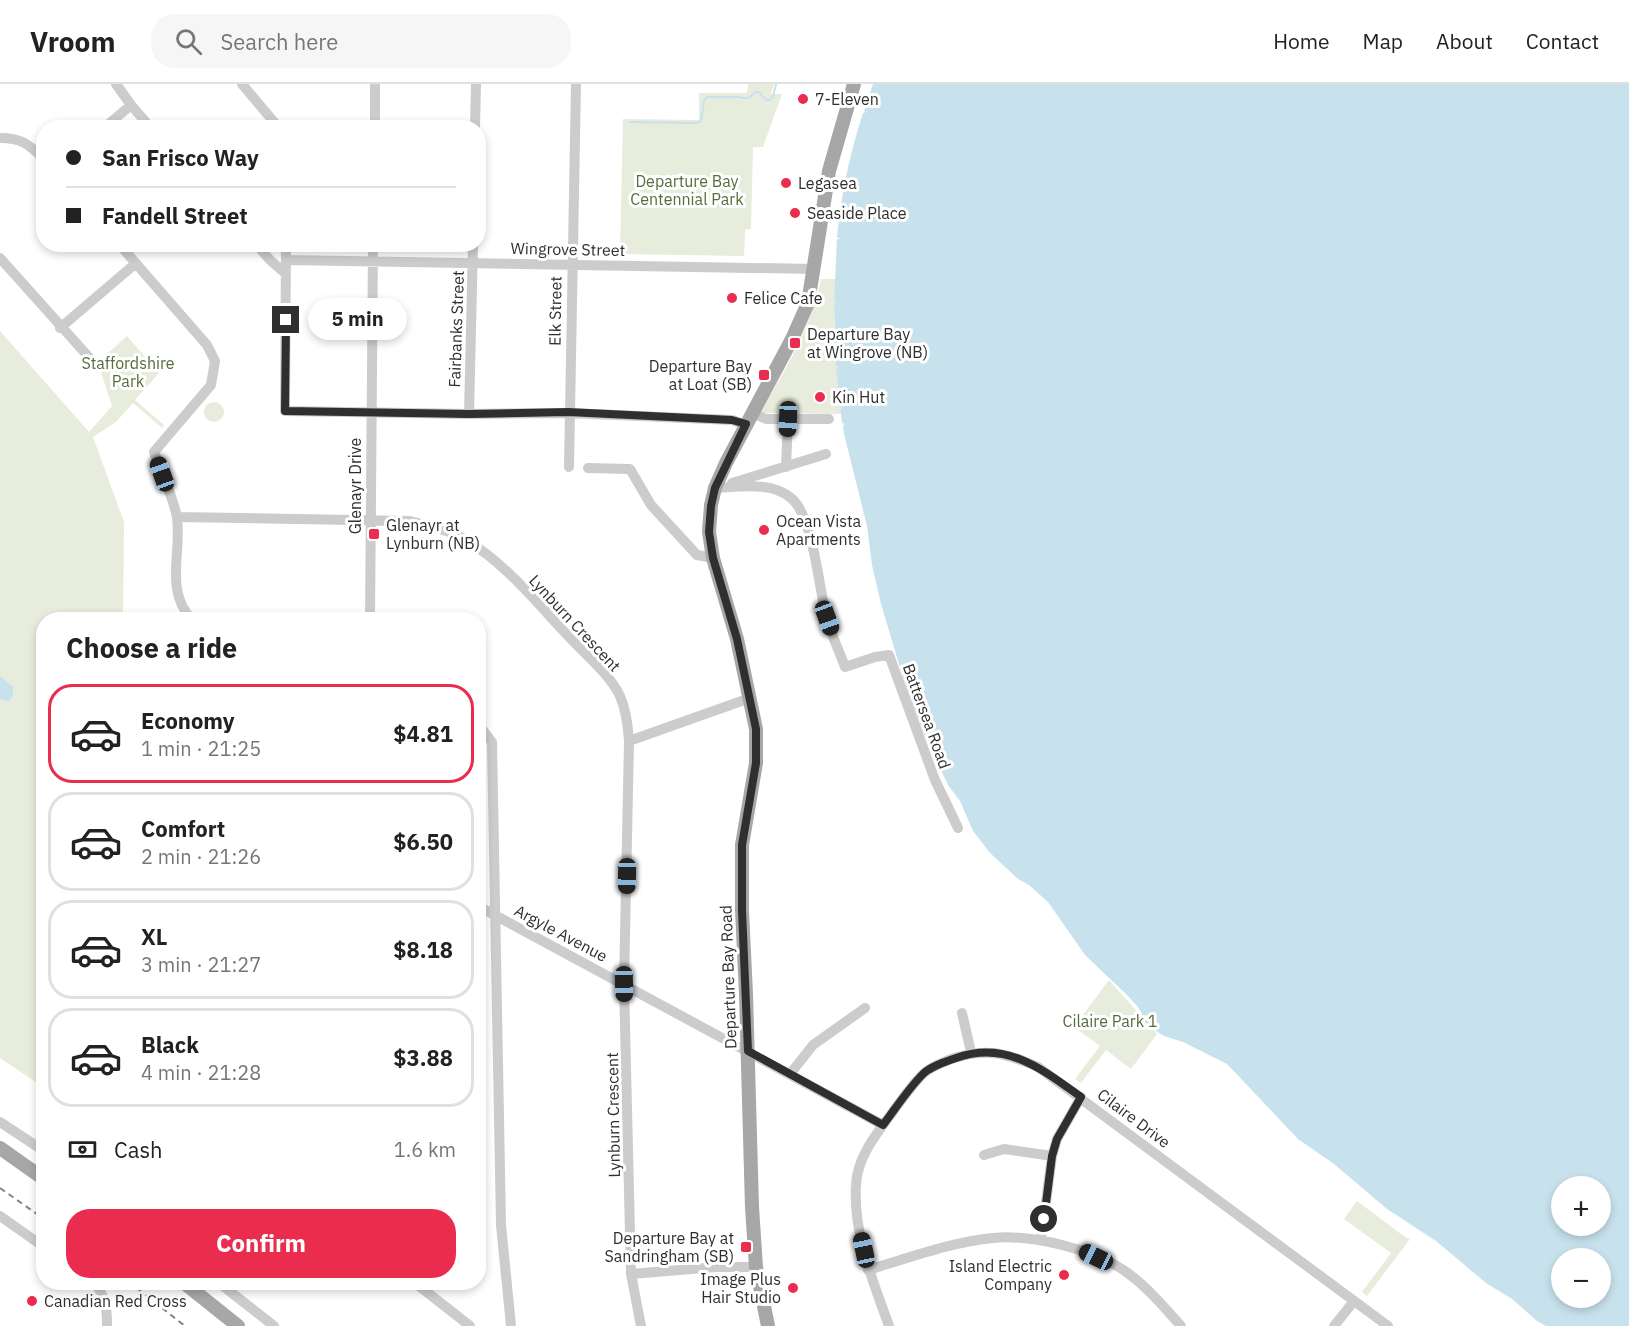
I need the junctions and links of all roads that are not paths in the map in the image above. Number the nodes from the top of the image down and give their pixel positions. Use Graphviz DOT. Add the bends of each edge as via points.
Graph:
graph roads {
  1 [pos="116,84"];
  2 [pos="242,84"];
  3 [pos="375,84"];
  4 [pos="476,84"];
  5 [pos="576,84"];
  6 [pos="854,84"];
  7 [pos="131,105"];
  8 [pos="113,120"];
  9 [pos="145,120"];
  10 [pos="272,120"];
  11 [pos="375,120"];
  12 [pos="475,120"];
  13 [pos="0,138"];
  14 [pos="36,152"];
  15 [pos="125,252"];
  16 [pos="263,252"];
  17 [pos="286,252"];
  18 [pos="374,252"];
  19 [pos="474,252"];
  20 [pos="0,258"];
  21 [pos="286,260"];
  22 [pos="373,261"];
  23 [pos="473,263"];
  24 [pos="135,264"];
  25 [pos="571,264"];
  26 [pos="814,269"];
  27 [pos="286,274"];
  28 [pos="60,327"];
  29 [pos="94,364"];
  30 [pos="568,412"];
  31 [pos="370,413"];
  32 [pos="469,414"];
  33 [pos="749,419"];
  34 [pos="788,419"];
  35 [pos="829,419"];
  36 [pos="826,454"];
  37 [pos="569,466"];
  38 [pos="786,466"];
  39 [pos="588,468"];
  40 [pos="715,488"];
  41 [pos="177,517"];
  42 [pos="370,521"];
  43 [pos="713,558"];
  44 [pos="370,608"];
  45 [pos="185,612"];
  46 [pos="370,612"];
  47 [pos="374,612"];
  48 [pos="750,698"];
  49 [pos="486,734"];
  50 [pos="629,741"];
  51 [pos="958,828"];
  52 [pos="486,910"];
  53 [pos="495,914"];
  54 [pos="624,984"];
  55 [pos="865,1008"];
  56 [pos="962,1013"];
  57 [pos="748,1051"];
  58 [pos="971,1052"];
  59 [pos="790,1074"];
  60 [pos="1081,1097"];
  61 [pos="0,1122"];
  62 [pos="883,1125"];
  63 [pos="36,1146"];
  64 [pos="0,1149"];
  65 [pos="984,1155"];
  66 [pos="1052,1156"];
  67 [pos="36,1174"];
  68 [pos="0,1216"];
  69 [pos="1041,1240"];
  70 [pos="36,1241"];
  71 [pos="756,1267"];
  72 [pos="868,1270"];
  73 [pos="631,1274"];
  74 [pos="100,1290"];
  75 [pos="193,1290"];
  76 [pos="228,1290"];
  77 [pos="424,1290"];
  78 [pos="1354,1301"];
  79 [pos="107,1326"];
  80 [pos="238,1326"];
  81 [pos="274,1326"];
  82 [pos="470,1326"];
  83 [pos="511,1326"];
  84 [pos="641,1326"];
  85 [pos="768,1326"];
  86 [pos="889,1326"];
  87 [pos="1181,1326"];
  88 [pos="1334,1326"];
  89 [pos="1388,1326"];
  1 -- 7 [label="street"];
  2 -- 10 [label="street"];
  3 -- 11 [label="street"];
  4 -- 12 [label="street"];
  5 -- 25 [label="street, Elk Street"];
  6 -- 26 [label="main road, Departure Bay Road" via="829,171"];
  7 -- 8 [label="street"];
  7 -- 9 [label="street"];
  13 -- 14 [label="street" via="16,138"];
  15 -- 24 [label="street"];
  16 -- 27 [label="street"];
  17 -- 21 [label="street"];
  18 -- 22 [label="street, Glenayr Drive"];
  19 -- 23 [label="street, Fairbanks Street"];
  20 -- 28 [label="street"];
  21 -- 22 [label="street, Wingrove Street"];
  21 -- 27 [label="street"];
  22 -- 23 [label="street, Wingrove Street"];
  22 -- 31 [label="street, Glenayr Drive"];
  23 -- 25 [label="street, Wingrove Street"];
  23 -- 32 [label="street, Fairbanks Street"];
  24 -- 28 [label="street"];
  24 -- 41 [label="street" via="207,345 215,361 212,385 154,452"];
  25 -- 26 [label="street, Wingrove Street"];
  25 -- 30 [label="street, Elk Street"];
  26 -- 33 [label="main road, Departure Bay Road" via="799,326"];
  27 -- 31 [label="street" via="285,411"];
  28 -- 29 [label="street"];
  30 -- 32 [label="street"];
  30 -- 33 [label="street"];
  30 -- 37 [label="street, Elk Street"];
  31 -- 32 [label="street"];
  31 -- 42 [label="street, Glenayr Drive"];
  33 -- 34 [label="street"];
  33 -- 40 [label="main road, Departure Bay Road"];
  34 -- 35 [label="street"];
  34 -- 38 [label="street"];
  36 -- 38 [label="street"];
  38 -- 40 [label="street"];
  39 -- 43 [label="street" via="630,468 651,505 697,555"];
  40 -- 43 [label="main road, Departure Bay Road" via="709,532"];
  40 -- 51 [label="street, Battersea Road" via="755,486 792,498 802,514 820,574 827,618 845,667 889,656 935,780"];
  41 -- 42 [label="street, Lynburn Crescent"];
  41 -- 45 [label="street" via="175,580"];
  42 -- 44 [label="street, Glenayr Drive"];
  42 -- 50 [label="street, Lynburn Crescent" via="410,521 440,529 485,552 604,674 619,695"];
  43 -- 48 [label="main road, Departure Bay Road"];
  44 -- 46 [label="street, Glenayr Drive"];
  44 -- 47 [label="street"];
  48 -- 50 [label="street"];
  48 -- 57 [label="main road, Departure Bay Road" via="756,729 756,763 742,845"];
  49 -- 53 [label="street" via="492,742"];
  50 -- 54 [label="street, Lynburn Crescent"];
  52 -- 53 [label="street, Argyle Avenue"];
  53 -- 54 [label="street, Argyle Avenue"];
  53 -- 83 [label="street" via="501,1225"];
  54 -- 57 [label="street, Argyle Avenue"];
  54 -- 73 [label="street, Lynburn Crescent"];
  55 -- 59 [label="street" via="813,1045"];
  56 -- 58 [label="street"];
  57 -- 59 [label="street, Argyle Avenue"];
  57 -- 71 [label="main road, Departure Bay Road"];
  58 -- 60 [label="street, Cilaire Drive" via="1015,1057 1038,1067"];
  58 -- 62 [label="street, Cilaire Drive" via="924,1072"];
  59 -- 62 [label="street, Argyle Avenue"];
  60 -- 66 [label="street" via="1057,1139"];
  60 -- 78 [label="street, Cilaire Drive"];
  61 -- 63 [label="street"];
  62 -- 72 [label="street, Cilaire Drive" via="872,1140 856,1183 856,1212"];
  64 -- 67 [label="main road"];
  65 -- 66 [label="street" via="1004,1149"];
  66 -- 69 [label="street"];
  68 -- 70 [label="street"];
  69 -- 72 [label="street" via="994,1237"];
  69 -- 87 [label="street" via="1081,1249 1126,1272 1152,1293"];
  71 -- 73 [label="street"];
  71 -- 85 [label="main road, Departure Bay Road"];
  72 -- 86 [label="street, Cilaire Drive"];
  73 -- 84 [label="street, Lynburn Crescent"];
  74 -- 79 [label="street" via="107,1308"];
  75 -- 80 [label="main road"];
  76 -- 81 [label="street"];
  77 -- 82 [label="street"];
  78 -- 88 [label="street"];
  78 -- 89 [label="street, Cilaire Drive"];
}
